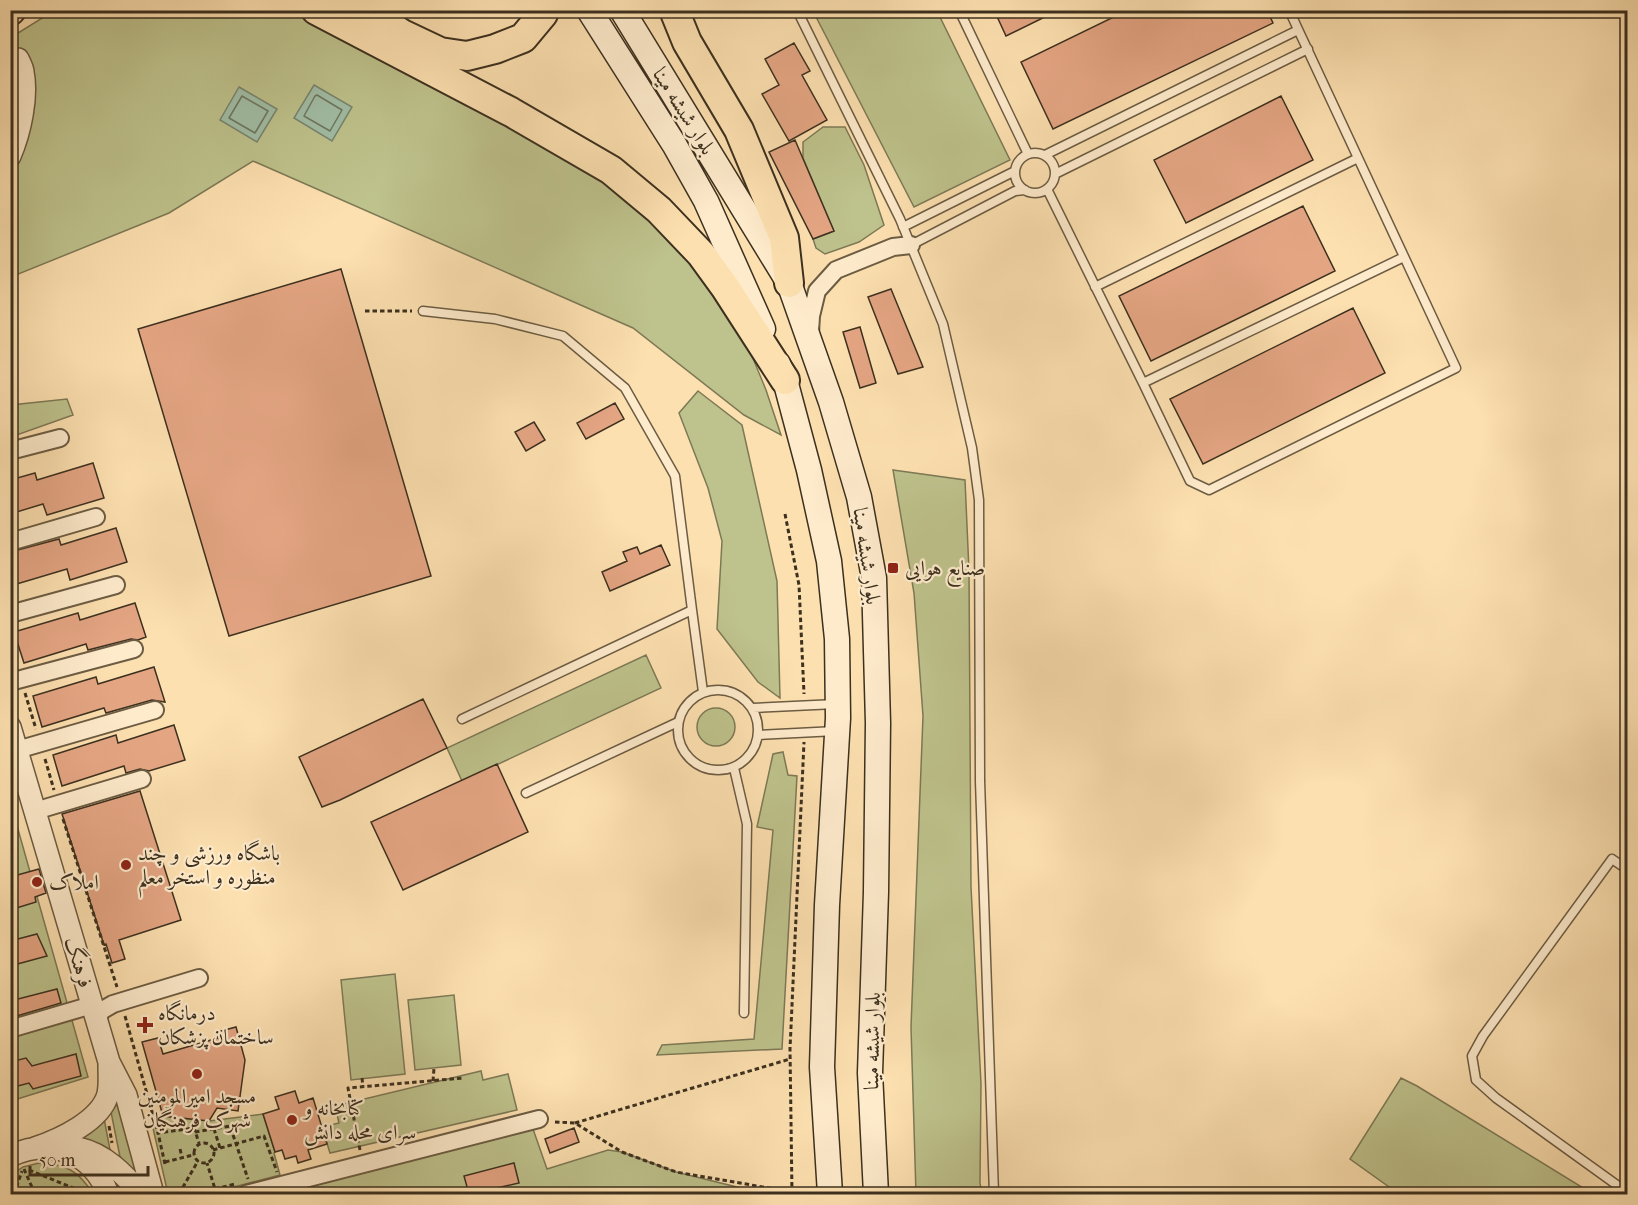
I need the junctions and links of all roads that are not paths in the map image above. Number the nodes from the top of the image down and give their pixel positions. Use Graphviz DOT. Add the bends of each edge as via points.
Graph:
graph roads {
  1 [pos="316,10"];
  2 [pos="367,10"];
  3 [pos="544,10"];
  4 [pos="589,10"];
  5 [pos="622,10"];
  6 [pos="674,10"];
  7 [pos="797,10"];
  8 [pos="959,10"];
  9 [pos="1289,10"];
  10 [pos="1298,30"];
  11 [pos="1308,50"];
  12 [pos="18,59"];
  13 [pos="1028,154"];
  14 [pos="1045,155"];
  15 [pos="10,156"];
  16 [pos="1358,158"];
  17 [pos="1015,171"];
  18 [pos="1055,174"];
  19 [pos="1047,189"];
  20 [pos="1025,190"];
  21 [pos="903,227"];
  22 [pos="911,245"];
  23 [pos="1404,257"];
  24 [pos="789,283"];
  25 [pos="1095,287"];
  26 [pos="423,311"];
  27 [pos="810,343"];
  28 [pos="784,380"];
  29 [pos="1143,383"];
  30 [pos="60,438"];
  31 [pos="10,451"];
  32 [pos="96,517"];
  33 [pos="10,542"];
  34 [pos="116,585"];
  35 [pos="692,610"];
  36 [pos="10,614"];
  37 [pos="134,649"];
  38 [pos="16,681"];
  39 [pos="703,692"];
  40 [pos="838,704"];
  41 [pos="753,708"];
  42 [pos="155,710"];
  43 [pos="462,719"];
  44 [pos="678,722"];
  45 [pos="10,727"];
  46 [pos="838,731"];
  47 [pos="759,735"];
  48 [pos="16,750"];
  49 [pos="734,768"];
  50 [pos="141,779"];
  51 [pos="526,792"];
  52 [pos="34,811"];
  53 [pos="1628,870"];
  54 [pos="199,978"];
  55 [pos="744,1012"];
  56 [pos="95,1013"];
  57 [pos="10,1029"];
  58 [pos="109,1062"];
  59 [pos="539,1119"];
  60 [pos="25,1153"];
  61 [pos="242,1189"];
  62 [pos="162,1192"];
  63 [pos="1628,1192"];
  64 [pos="108,1194"];
  65 [pos="141,1194"];
  66 [pos="830,1194"];
  67 [pos="876,1194"];
  68 [pos="993,1194"];
  1 -- 28 [label="highway" via="511,112 611,170 659,210 701,254"];
  2 -- 3 [label="highway" via="402,34 440,52 467,56 523,38"];
  4 -- 28 [label="main road, بلوار شیشه مینا" via="706,201"];
  5 -- 24 [label="main road, بلوار شیشه مینا"];
  6 -- 24 [label="highway" via="687,42 739,130 784,238"];
  7 -- 21 [label="lane"];
  8 -- 13 [label="lane"];
  9 -- 10 [label="lane"];
  10 -- 11 [label="lane"];
  10 -- 14 [label="lane"];
  11 -- 16 [label="lane"];
  11 -- 18 [label="lane"];
  12 -- 15 [label="street" via="23,71 24,99"];
  13 -- 14 [label="lane"];
  13 -- 17 [label="lane"];
  14 -- 18 [label="lane"];
  16 -- 23 [label="lane"];
  16 -- 25 [label="lane"];
  17 -- 20 [label="lane" via="1017,182"];
  17 -- 21 [label="lane"];
  18 -- 19 [label="lane"];
  19 -- 20 [label="lane"];
  19 -- 25 [label="lane"];
  20 -- 22 [label="lane"];
  21 -- 22 [label="lane"];
  22 -- 27 [label="street" via="893,247 836,270 817,291"];
  22 -- 68 [label="lane" via="943,324 972,447 979,500 980,781"];
  23 -- 29 [label="lane"];
  23 -- 29 [label="lane" via="1456,368 1209,490 1190,482"];
  24 -- 27 [label="main road, بلوار شیشه مینا"];
  25 -- 29 [label="lane"];
  26 -- 35 [label="lane" via="495,319 563,336 625,388 675,476"];
  27 -- 67 [label="main road, بلوار شیشه مینا" via="859,497 874,578 878,723 870,1073"];
  28 -- 40 [label="main road, بلوار شیشه مینا" via="829,561 837,639"];
  30 -- 31 [label="street"];
  32 -- 33 [label="street"];
  34 -- 36 [label="street"];
  35 -- 39 [label="lane"];
  35 -- 43 [label="lane"];
  37 -- 38 [label="street"];
  39 -- 41 [label="lane" via="731,691"];
  39 -- 44 [label="lane" via="691,700"];
  40 -- 41 [label="lane"];
  40 -- 46 [label="main road, بلوار شیشه مینا"];
  41 -- 47 [label="lane"];
  42 -- 48 [label="street"];
  44 -- 49 [label="lane" via="677,735 687,757 708,770"];
  44 -- 51 [label="lane"];
  45 -- 48 [label="street, فرهنگ"];
  46 -- 47 [label="lane"];
  46 -- 66 [label="main road, بلوار شیشه مینا" via="822,1067"];
  47 -- 49 [label="lane" via="746,760"];
  48 -- 52 [label="street, فرهنگ"];
  49 -- 55 [label="lane" via="747,824"];
  50 -- 52 [label="street"];
  52 -- 56 [label="street, فرهنگ"];
  53 -- 63 [label="lane" via="1612,859 1472,1056 1476,1080 1496,1098"];
  54 -- 56 [label="street" via="121,1001"];
  56 -- 57 [label="street"];
  56 -- 58 [label="street, فرهنگ"];
  58 -- 60 [label="street" via="108,1094 102,1107 68,1134"];
  58 -- 62 [label="street, فرهنگ" via="126,1095"];
  59 -- 61 [label="street"];
  60 -- 64 [label="street" via="68,1152 95,1170"];
  60 -- 65 [label="street" via="81,1148 119,1170"];
}
